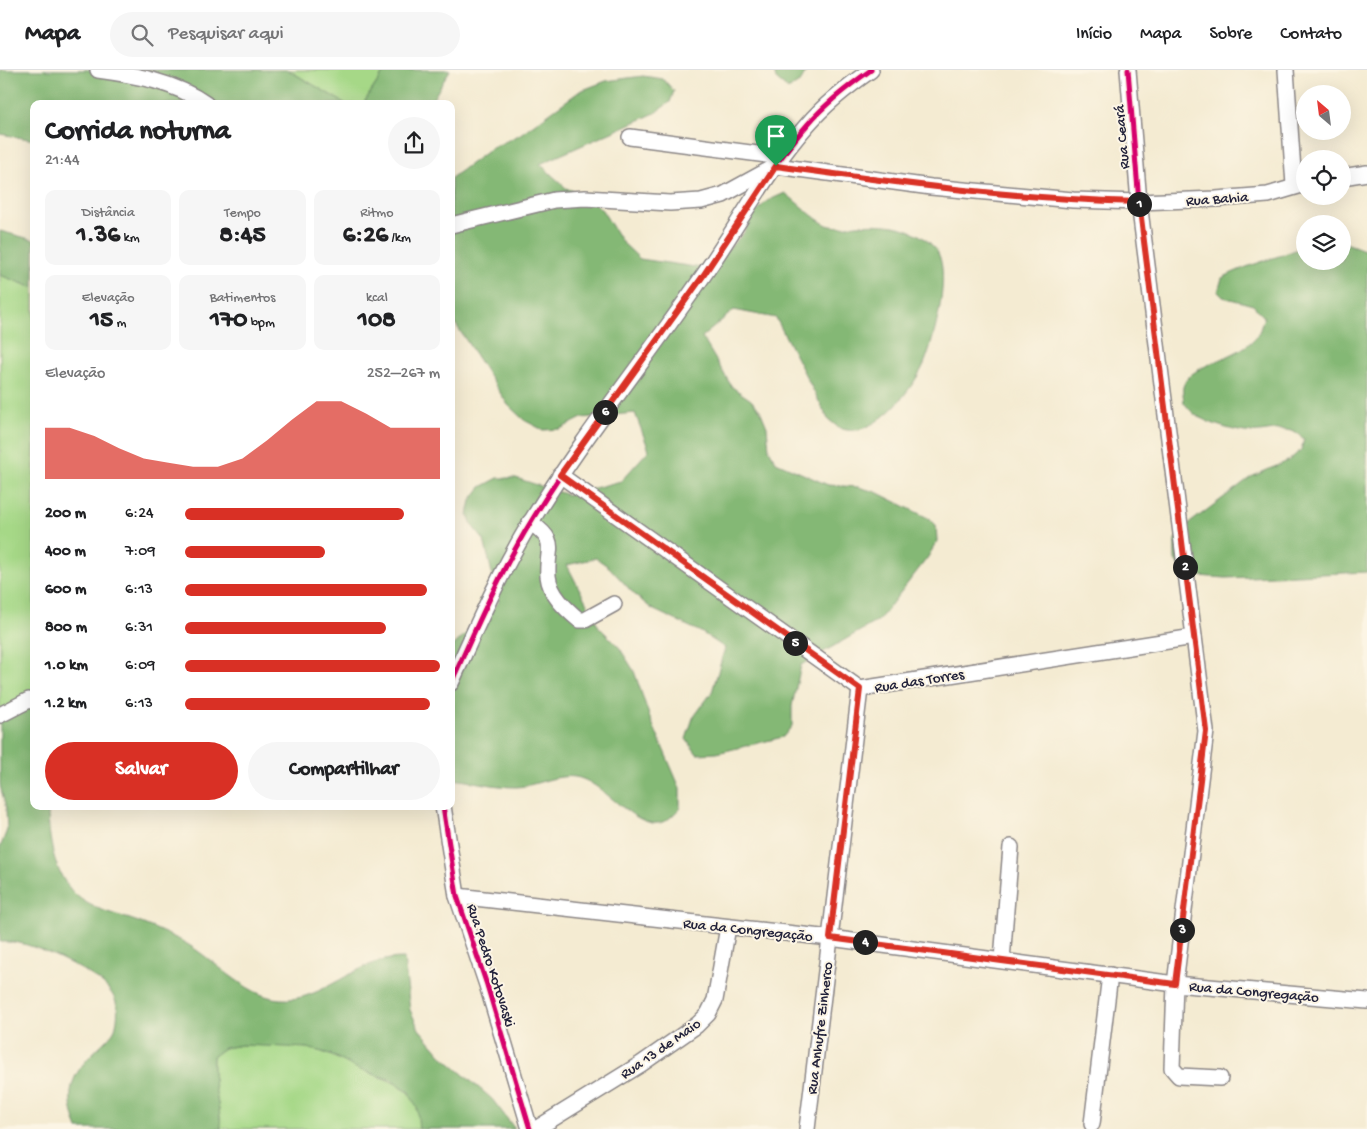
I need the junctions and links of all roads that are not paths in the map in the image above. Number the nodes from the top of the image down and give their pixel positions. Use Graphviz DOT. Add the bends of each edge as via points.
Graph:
graph roads {
  1 [pos="98,70"];
  2 [pos="871,70"];
  3 [pos="1128,70"];
  4 [pos="1286,70"];
  5 [pos="201,100"];
  6 [pos="630,138"];
  7 [pos="1296,151"];
  8 [pos="779,162"];
  9 [pos="1367,173"];
  10 [pos="1351,176"];
  11 [pos="1296,185"];
  12 [pos="1139,202"];
  13 [pos="455,224"];
  14 [pos="560,475"];
  15 [pos="530,522"];
  16 [pos="614,604"];
  17 [pos="1194,637"];
  18 [pos="455,674"];
  19 [pos="860,689"];
  20 [pos="30,700"];
  21 [pos="0,715"];
  22 [pos="444,810"];
  23 [pos="1011,847"];
  24 [pos="457,896"];
  25 [pos="728,927"];
  26 [pos="830,938"];
  27 [pos="1002,960"];
  28 [pos="1110,975"];
  29 [pos="1175,984"];
  30 [pos="1367,1001"];
  31 [pos="1220,1078"];
  32 [pos="1092,1124"];
  33 [pos="530,1129"];
  34 [pos="536,1129"];
  35 [pos="807,1129"];
  1 -- 5 [label="street" via="141,76"];
  2 -- 8 [label="street" via="843,89 808,123"];
  3 -- 12 [label="street, Rua Ceará"];
  4 -- 7 [label="street, Rua Bahia"];
  6 -- 8 [label="street, Rua Bahia"];
  8 -- 12 [label="street, Rua Bahia" via="994,194"];
  8 -- 13 [label="street" via="723,195 701,201 554,200"];
  8 -- 14 [label="street" via="703,276"];
  9 -- 10 [label="street"];
  11 -- 12 [label="street, Rua Bahia" via="1268,194"];
  12 -- 17 [label="street, Rua Ceará"];
  14 -- 15 [label="street"];
  14 -- 19 [label="street, Rua das Torres"];
  15 -- 16 [label="street" via="546,533 549,540 548,577 555,595 567,610 579,620 585,620"];
  15 -- 18 [label="street"];
  17 -- 19 [label="street, Rua das Torres"];
  17 -- 29 [label="street, Rua Ceará" via="1206,731"];
  19 -- 26 [label="street, Rua Anhufre Zinherco"];
  20 -- 21 [label="street"];
  22 -- 24 [label="street, Rua Pedro Kotovaski"];
  23 -- 27 [label="street"];
  24 -- 25 [label="street, Rua da Congregação"];
  24 -- 33 [label="street, Rua Pedro Kotovaski"];
  25 -- 26 [label="street, Rua da Congregação"];
  25 -- 34 [label="street, Rua 13 de Maio" via="715,1000 708,1014 641,1064"];
  26 -- 27 [label="street, Rua da Congregação"];
  26 -- 35 [label="street, Rua Anhufre Zinherco"];
  27 -- 28 [label="street, Rua da Congregação"];
  28 -- 29 [label="street, Rua da Congregação"];
  28 -- 32 [label="street"];
  29 -- 30 [label="street, Rua da Congregação"];
  29 -- 31 [label="street, Rua Ceará" via="1172,1068 1179,1076"];
}
